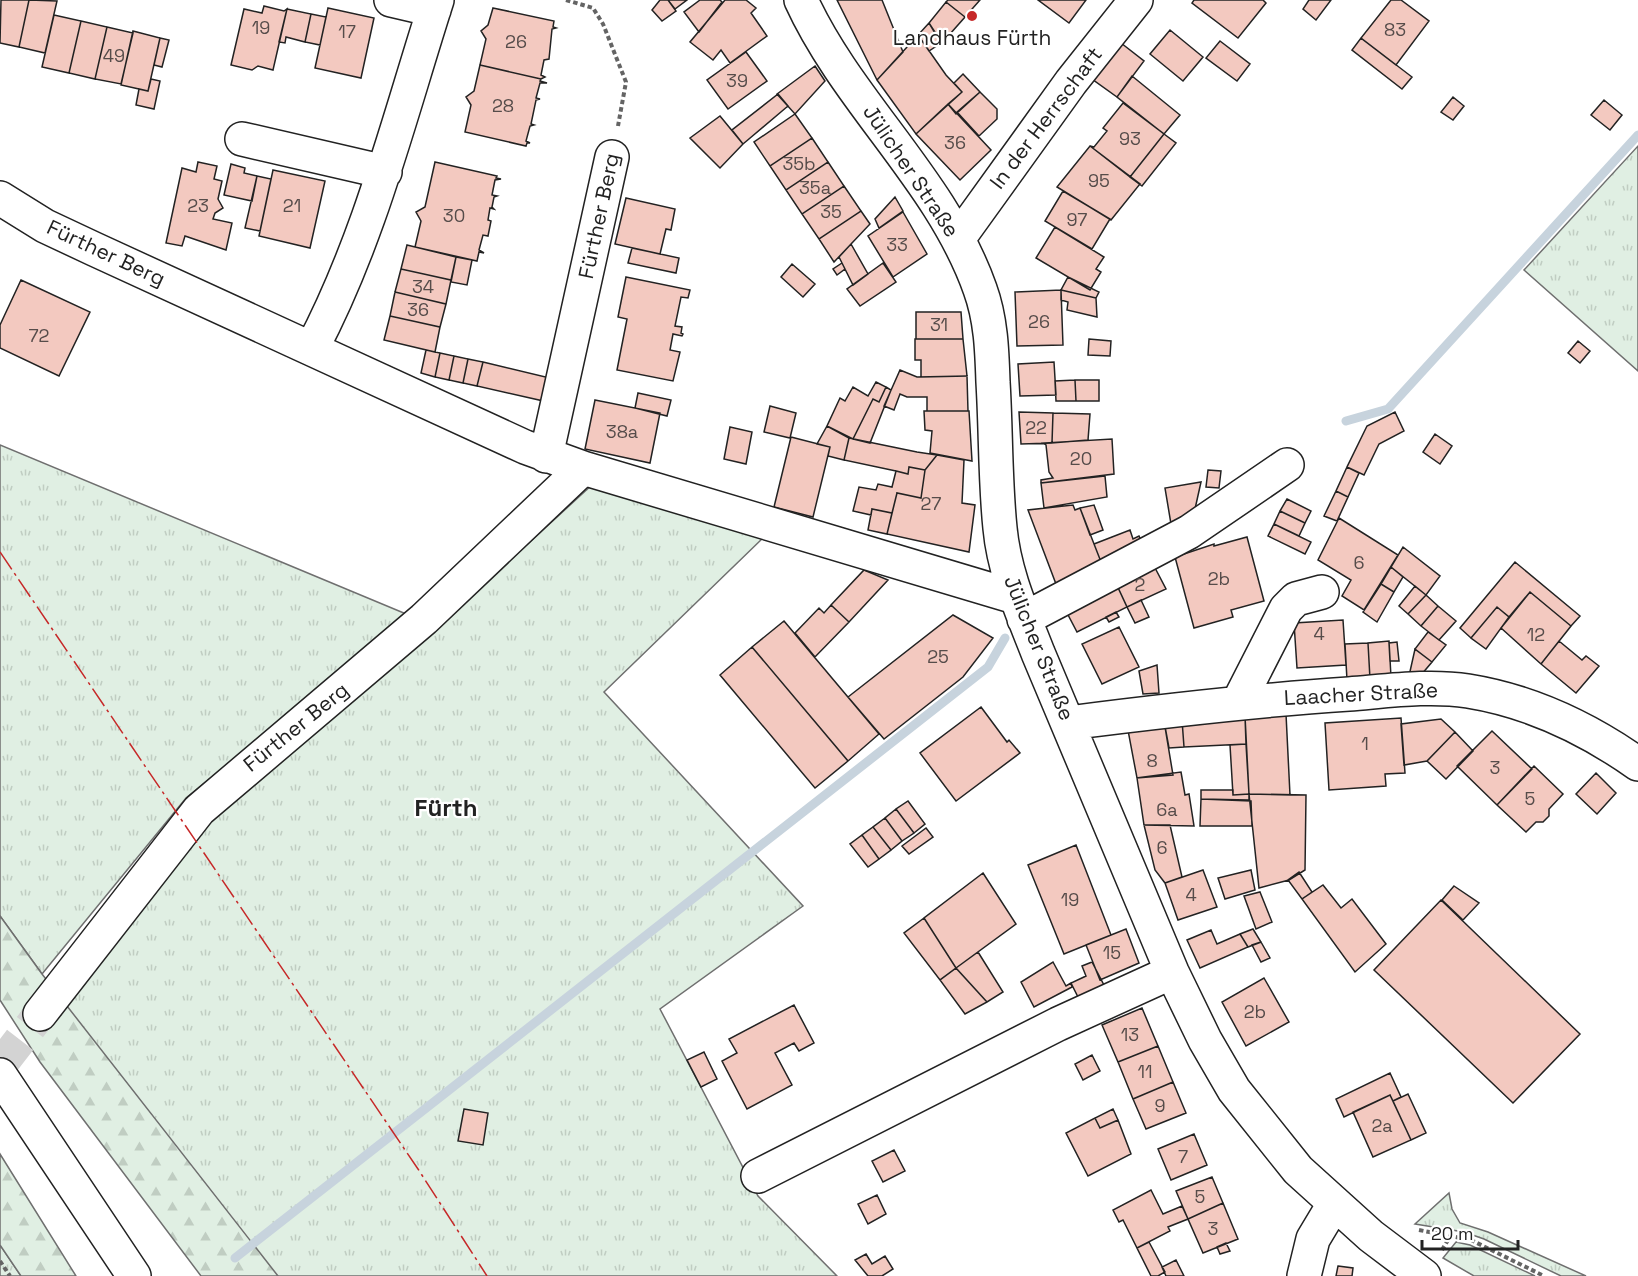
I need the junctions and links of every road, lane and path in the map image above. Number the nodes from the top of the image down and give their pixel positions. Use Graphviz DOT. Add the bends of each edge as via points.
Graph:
graph roads {
  1 [pos="391,0"];
  2 [pos="566,0"];
  3 [pos="801,0"];
  4 [pos="1136,0"];
  5 [pos="435,5"];
  6 [pos="242,139"];
  7 [pos="612,156"];
  8 [pos="385,172"];
  9 [pos="0,198"];
  10 [pos="958,239"];
  11 [pos="312,348"];
  12 [pos="546,456"];
  13 [pos="1287,465"];
  14 [pos="583,468"];
  15 [pos="1322,592"];
  16 [pos="1020,608"];
  17 [pos="1239,701"];
  18 [pos="1068,723"];
  19 [pos="1638,764"];
  20 [pos="1172,972"];
  21 [pos="40,1014"];
  22 [pos="0,1075"];
  23 [pos="758,1176"];
  24 [pos="1340,1208"];
  25 [pos="1411,1227"];
  26 [pos="0,1261"];
  27 [pos="10,1276"];
  28 [pos="135,1276"];
  29 [pos="1304,1276"];
  30 [pos="1424,1276"];
  31 [pos="1544,1276"];
  1 -- 5 [label="street"];
  2 -- 7 [label="path, Fürther Berg" via="597,12 625,78"];
  3 -- 10 [label="street, Jülicher Straße" via="843,73"];
  4 -- 10 [label="street, In der Herrschaft" via="1071,82"];
  5 -- 8 [label="street"];
  6 -- 8 [label="street"];
  7 -- 12 [label="street, Fürther Berg"];
  8 -- 11 [label="street" via="354,258"];
  9 -- 11 [label="street, Fürther Berg" via="29,217"];
  10 -- 16 [label="street, Jülicher Straße" via="988,315 1000,530"];
  11 -- 12 [label="street, Fürther Berg"];
  12 -- 14 [label="street, Fürther Berg"];
  13 -- 16 [label="street" via="1189,532"];
  14 -- 16 [label="street, Fürther Berg"];
  14 -- 21 [label="street, Fürther Berg" via="424,619 199,810"];
  15 -- 17 [label="street" via="1296,599 1286,609"];
  16 -- 18 [label="street, Jülicher Straße"];
  17 -- 18 [label="street, Laacher Straße"];
  17 -- 19 [label="street, Laacher Straße" via="1432,688 1465,690 1508,699 1560,718"];
  18 -- 20 [label="street, Jülicher Straße"];
  20 -- 23 [label="street" via="1058,1024"];
  20 -- 24 [label="street, Jülicher Straße" via="1234,1090 1281,1151"];
  22 -- 28 [label="street"];
  24 -- 29 [label="street" via="1311,1245"];
  24 -- 30 [label="street, Jülicher Straße"];
  25 -- 31 [label="path" via="1471,1240"];
  26 -- 27 [label="path"];
}
